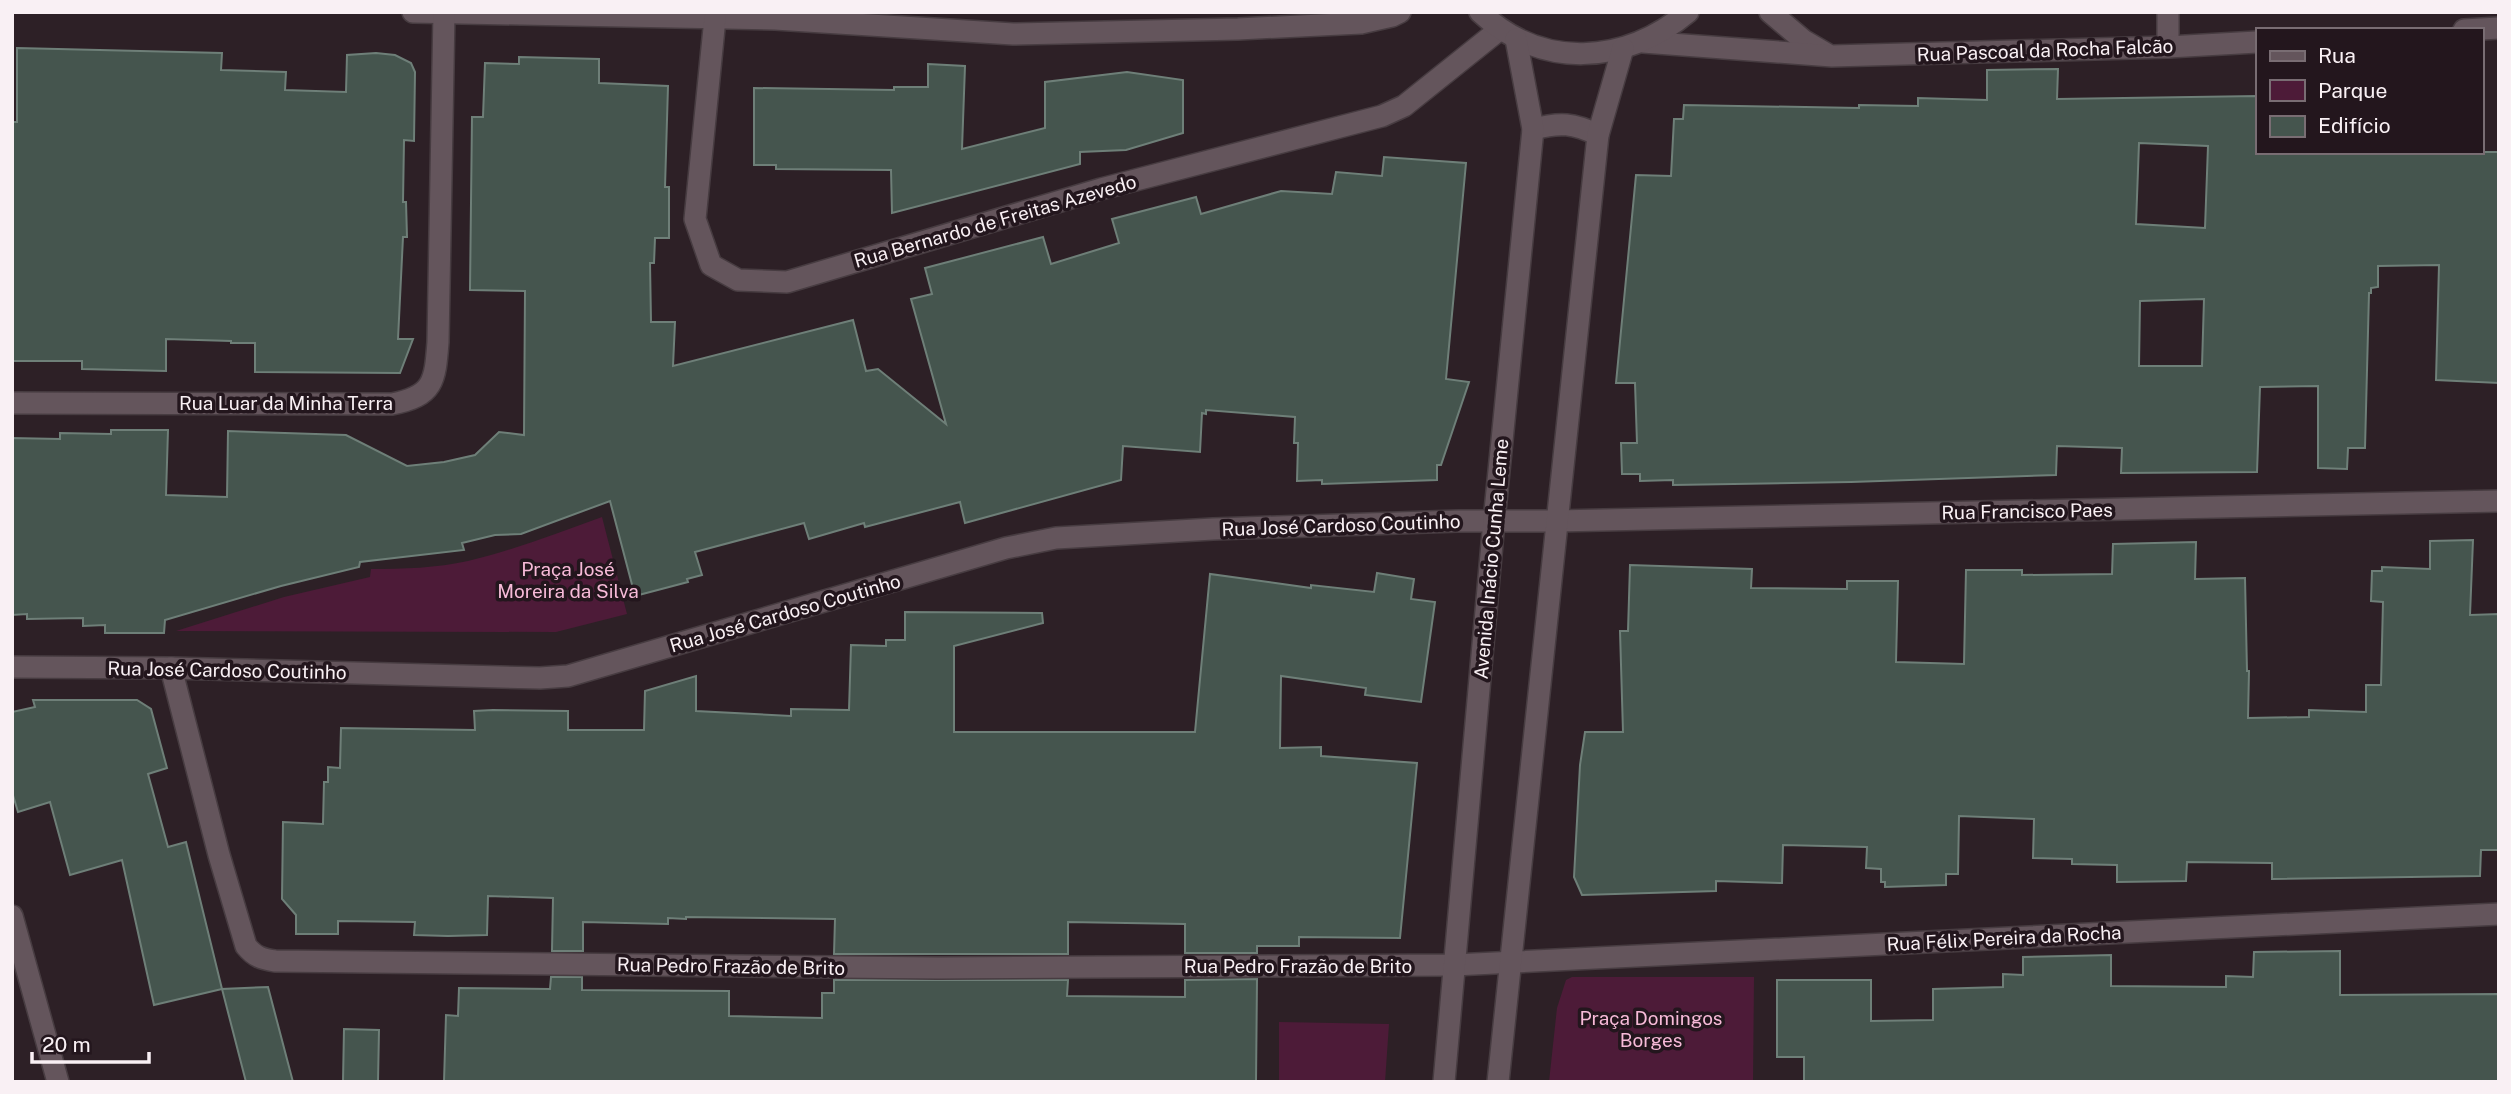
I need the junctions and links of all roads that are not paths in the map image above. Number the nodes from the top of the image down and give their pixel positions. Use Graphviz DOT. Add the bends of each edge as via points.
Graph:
graph roads {
  1 [pos="413,12"];
  2 [pos="1014,12"];
  3 [pos="1400,12"];
  4 [pos="1480,12"];
  5 [pos="1688,12"];
  6 [pos="1770,12"];
  7 [pos="2168,12"];
  8 [pos="444,13"];
  9 [pos="715,18"];
  10 [pos="1013,34"];
  11 [pos="1508,34"];
  12 [pos="2256,42"];
  13 [pos="1633,45"];
  14 [pos="2168,47"];
  15 [pos="1832,56"];
  16 [pos="1533,129"];
  17 [pos="1598,135"];
  18 [pos="12,403"];
  19 [pos="2499,501"];
  20 [pos="1494,521"];
  21 [pos="1556,521"];
  22 [pos="12,667"];
  23 [pos="171,668"];
  24 [pos="2499,914"];
  25 [pos="12,916"];
  26 [pos="1509,962"];
  27 [pos="1454,965"];
  28 [pos="58,1082"];
  29 [pos="1444,1082"];
  30 [pos="1498,1082"];
  1 -- 8 [label="street"];
  2 -- 10 [label="street"];
  3 -- 10 [label="street" via="1361,23"];
  4 -- 11 [label="street"];
  5 -- 13 [label="street"];
  6 -- 15 [label="street" via="1803,40"];
  7 -- 14 [label="street"];
  8 -- 9 [label="street"];
  8 -- 18 [label="street, Rua Luar da Minha Terra" via="438,342 436,374 428,391 392,404"];
  9 -- 10 [label="street"];
  9 -- 11 [label="street, Rua Bernardo de Freitas Azevedo" via="695,219 711,265 738,280 787,282 1101,190 1382,116 1404,106"];
  11 -- 13 [label="street" via="1555,52 1586,55"];
  11 -- 16 [label="street, Avenida Inácio Cunha Leme"];
  12 -- 14 [label="street, Rua Pascoal da Rocha Falcão"];
  13 -- 15 [label="street, Rua Pascoal da Rocha Falcão"];
  13 -- 17 [label="street"];
  14 -- 15 [label="street, Rua Pascoal da Rocha Falcão"];
  16 -- 17 [label="street" via="1579,125"];
  16 -- 20 [label="street, Avenida Inácio Cunha Leme"];
  17 -- 21 [label="street"];
  19 -- 21 [label="street, Rua Francisco Paes"];
  20 -- 21 [label="street, Rua José Cardoso Coutinho"];
  20 -- 23 [label="street, Rua José Cardoso Coutinho" via="1213,528 1056,538 1006,548 568,676"];
  20 -- 27 [label="street, Avenida Inácio Cunha Leme"];
  21 -- 26 [label="street"];
  22 -- 23 [label="street, Rua José Cardoso Coutinho"];
  23 -- 27 [label="street, Rua Pedro Frazão de Brito" via="247,946 261,959 938,968"];
  24 -- 26 [label="street, Rua Félix Pereira da Rocha"];
  25 -- 28 [label="street"];
  26 -- 27 [label="street, Rua Pedro Frazão de Brito"];
  26 -- 30 [label="street"];
  27 -- 29 [label="street, Avenida Inácio Cunha Leme"];
}
